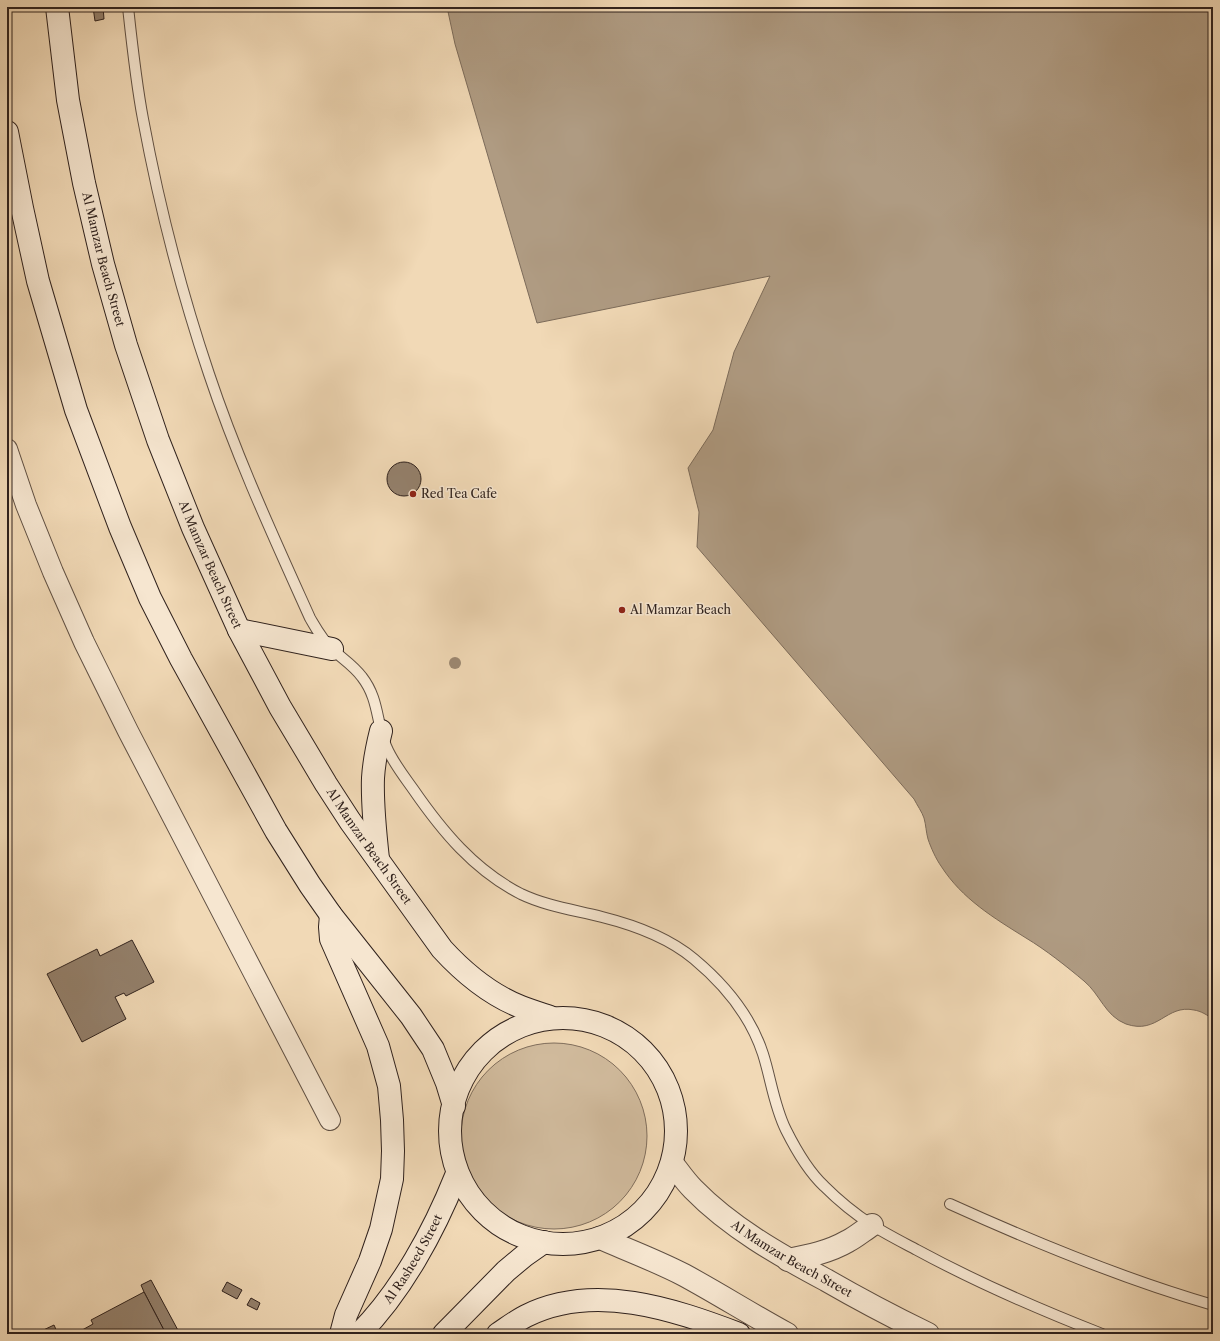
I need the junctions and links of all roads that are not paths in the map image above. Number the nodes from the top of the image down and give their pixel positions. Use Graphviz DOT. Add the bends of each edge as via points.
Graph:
graph roads {
  1 [pos="57,7"];
  2 [pos="128,7"];
  3 [pos="8,143"];
  4 [pos="7,449"];
  5 [pos="239,630"];
  6 [pos="332,649"];
  7 [pos="381,732"];
  8 [pos="378,860"];
  9 [pos="331,915"];
  10 [pos="550,1017"];
  11 [pos="454,1106"];
  12 [pos="330,1120"];
  13 [pos="672,1163"];
  14 [pos="456,1176"];
  15 [pos="950,1204"];
  16 [pos="872,1225"];
  17 [pos="600,1238"];
  18 [pos="544,1242"];
  19 [pos="788,1260"];
  20 [pos="1213,1305"];
  21 [pos="341,1334"];
  22 [pos="359,1334"];
  23 [pos="444,1334"];
  24 [pos="498,1334"];
  25 [pos="739,1334"];
  26 [pos="787,1334"];
  27 [pos="928,1334"];
  28 [pos="1102,1334"];
  1 -- 5 [label="main road, Al Mamzar Beach Street" via="68,100 84,183 126,345 158,440 193,528"];
  2 -- 6 [label="lane" via="143,117 158,192 194,326 240,456 310,618"];
  3 -- 9 [label="main road" via="36,274 53,336 76,410 120,527 150,598 180,659 272,826"];
  4 -- 12 [label="street" via="26,505 84,642 131,738"];
  5 -- 6 [label="main road"];
  5 -- 8 [label="main road, Al Mamzar Beach Street" via="280,707 326,784"];
  6 -- 7 [label="lane" via="362,676 372,693"];
  7 -- 8 [label="main road" via="375,755 373,784"];
  7 -- 16 [label="lane" via="387,749 426,809 447,836 495,879 522,894 550,904 617,921 647,932 693,958 712,975 745,1015 755,1034 785,1128 801,1157 821,1184"];
  8 -- 10 [label="main road, Al Mamzar Beach Street" via="429,933 457,965 499,996 520,1007"];
  9 -- 11 [label="main road" via="433,1049 448,1083"];
  9 -- 21 [label="main road" via="331,939 376,1040 387,1079 393,1151 392,1179 381,1229 346,1315"];
  10 -- 11 [label="main road" via="506,1032 487,1046 472,1063 461,1084"];
  10 -- 13 [label="main road" via="578,1018 605,1025 630,1039 650,1058 666,1081 675,1107 677,1135"];
  11 -- 14 [label="main road" via="452,1141"];
  13 -- 17 [label="main road" via="662,1188 645,1209 624,1226"];
  13 -- 19 [label="main road, Al Mamzar Beach Street" via="692,1188 716,1210"];
  14 -- 18 [label="main road" via="468,1196 483,1213 501,1227"];
  14 -- 22 [label="main road, Al Rasheed Street" via="423,1247 382,1308"];
  15 -- 20 [label="lane" via="1066,1254"];
  16 -- 19 [label="main road" via="832,1249"];
  16 -- 28 [label="lane" via="948,1267 1010,1297"];
  17 -- 18 [label="main road" via="572,1244"];
  17 -- 26 [label="main road" via="660,1263"];
  18 -- 23 [label="main road" via="506,1271"];
  19 -- 27 [label="main road, Al Mamzar Beach Street"];
  24 -- 25 [label="main road" via="526,1316 552,1306 592,1300 613,1300 656,1307"];
}
